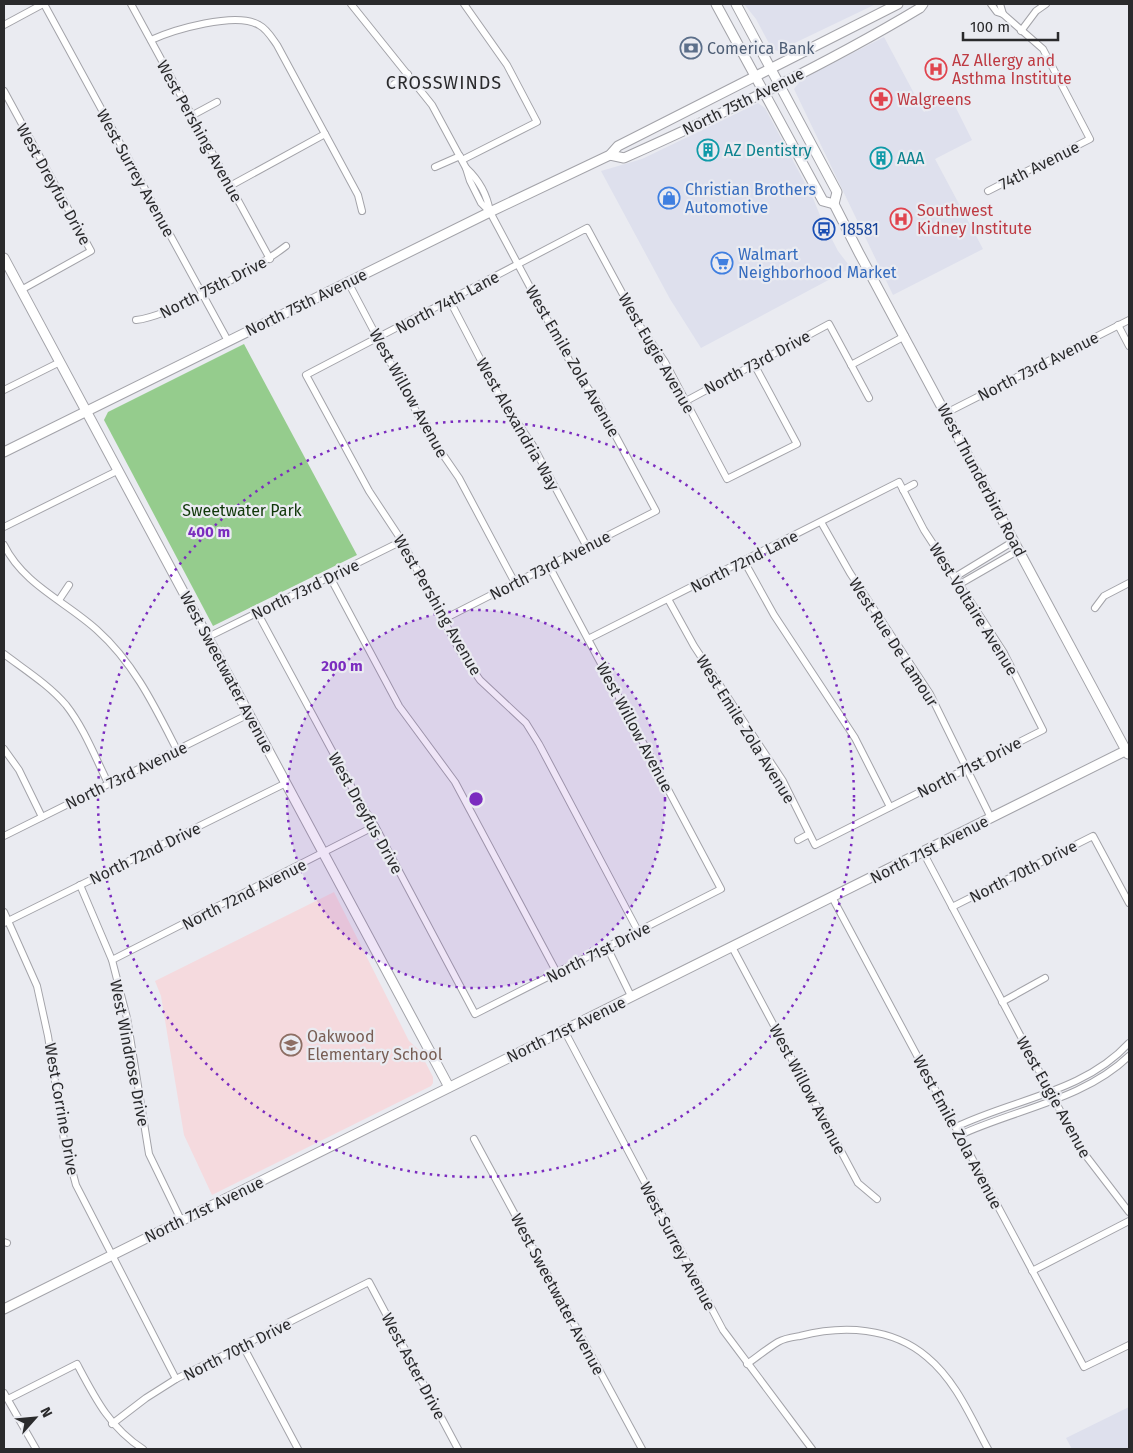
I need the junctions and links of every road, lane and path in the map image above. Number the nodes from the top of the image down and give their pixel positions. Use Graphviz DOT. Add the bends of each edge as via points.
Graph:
graph roads {
  1 [pos="44,4"];
  2 [pos="131,4"];
  3 [pos="351,4"];
  4 [pos="464,4"];
  5 [pos="716,4"];
  6 [pos="736,4"];
  7 [pos="898,4"];
  8 [pos="923,4"];
  9 [pos="991,4"];
  10 [pos="1000,4"];
  11 [pos="1046,4"];
  12 [pos="1003,14"];
  13 [pos="4,25"];
  14 [pos="1021,31"];
  15 [pos="150,40"];
  16 [pos="771,68"];
  17 [pos="408,74"];
  18 [pos="756,76"];
  19 [pos="780,83"];
  20 [pos="393,85"];
  21 [pos="4,91"];
  22 [pos="764,91"];
  23 [pos="217,102"];
  24 [pos="191,116"];
  25 [pos="325,134"];
  26 [pos="610,155"];
  27 [pos="461,158"];
  28 [pos="435,167"];
  29 [pos="230,186"];
  30 [pos="988,191"];
  31 [pos="834,204"];
  32 [pos="362,211"];
  33 [pos="490,212"];
  34 [pos="587,228"];
  35 [pos="286,246"];
  36 [pos="4,258"];
  37 [pos="270,259"];
  38 [pos="518,264"];
  39 [pos="348,282"];
  40 [pos="21,290"];
  41 [pos="202,294"];
  42 [pos="450,302"];
  43 [pos="136,320"];
  44 [pos="1129,320"];
  45 [pos="1118,325"];
  46 [pos="905,336"];
  47 [pos="378,338"];
  48 [pos="228,342"];
  49 [pos="1129,346"];
  50 [pos="60,362"];
  51 [pos="754,364"];
  52 [pos="851,365"];
  53 [pos="306,375"];
  54 [pos="4,390"];
  55 [pos="869,398"];
  56 [pos="686,401"];
  57 [pos="87,411"];
  58 [pos="946,413"];
  59 [pos="4,452"];
  60 [pos="119,470"];
  61 [pos="899,482"];
  62 [pos="914,484"];
  63 [pos="903,490"];
  64 [pos="656,511"];
  65 [pos="821,522"];
  66 [pos="4,527"];
  67 [pos="402,541"];
  68 [pos="1014,541"];
  69 [pos="4,546"];
  70 [pos="587,547"];
  71 [pos="1019,550"];
  72 [pos="744,561"];
  73 [pos="549,566"];
  74 [pos="330,576"];
  75 [pos="955,577"];
  76 [pos="515,583"];
  77 [pos="1129,583"];
  78 [pos="960,584"];
  79 [pos="69,585"];
  80 [pos="668,599"];
  81 [pos="58,600"];
  82 [pos="1095,608"];
  83 [pos="257,612"];
  84 [pos="444,619"];
  85 [pos="208,637"];
  86 [pos="588,639"];
  87 [pos="4,654"];
  88 [pos="249,714"];
  89 [pos="1043,730"];
  90 [pos="4,749"];
  91 [pos="177,750"];
  92 [pos="1128,752"];
  93 [pos="966,768"];
  94 [pos="108,783"];
  95 [pos="286,783"];
  96 [pos="890,807"];
  97 [pos="42,817"];
  98 [pos="990,818"];
  99 [pos="375,826"];
  100 [pos="809,834"];
  101 [pos="4,836"];
  102 [pos="798,840"];
  103 [pos="815,845"];
  104 [pos="923,852"];
  105 [pos="324,854"];
  106 [pos="80,885"];
  107 [pos="721,889"];
  108 [pos="832,897"];
  109 [pos="1129,903"];
  110 [pos="952,907"];
  111 [pos="4,912"];
  112 [pos="6,922"];
  113 [pos="638,931"];
  114 [pos="606,947"];
  115 [pos="732,947"];
  116 [pos="112,960"];
  117 [pos="557,973"];
  118 [pos="1045,978"];
  119 [pos="631,996"];
  120 [pos="1002,1002"];
  121 [pos="475,1014"];
  122 [pos="564,1030"];
  123 [pos="1129,1043"];
  124 [pos="1129,1056"];
  125 [pos="1114,1058"];
  126 [pos="1120,1064"];
  127 [pos="450,1087"];
  128 [pos="1050,1092"];
  129 [pos="1054,1100"];
  130 [pos="956,1127"];
  131 [pos="960,1135"];
  132 [pos="474,1140"];
  133 [pos="877,1199"];
  134 [pos="1129,1212"];
  135 [pos="181,1220"];
  136 [pos="1129,1221"];
  137 [pos="111,1256"];
  138 [pos="1032,1271"];
  139 [pos="368,1282"];
  140 [pos="4,1309"];
  141 [pos="1129,1345"];
  142 [pos="243,1346"];
  143 [pos="747,1364"];
  144 [pos="176,1379"];
  145 [pos="6,1396"];
  146 [pos="112,1424"];
  147 [pos="36,1449"];
  148 [pos="143,1449"];
  149 [pos="298,1449"];
  150 [pos="458,1449"];
  151 [pos="640,1449"];
  152 [pos="812,1449"];
  153 [pos="988,1449"];
  1 -- 13 [label="street"];
  1 -- 41 [label="street, West Surrey Avenue"];
  2 -- 15 [label="street, West Pershing Avenue"];
  3 -- 17 [label="street"];
  4 -- 27 [label="street" via="507,65 537,122"];
  5 -- 18 [label="main road, West Thunderbird Road"];
  6 -- 16 [label="main road, West Thunderbird Road"];
  7 -- 16 [label="main road, North 75th Avenue"];
  8 -- 19 [label="main road, North 75th Avenue" via="880,32"];
  9 -- 12 [label="street"];
  10 -- 12 [label="street"];
  11 -- 14 [label="street" via="1036,11"];
  12 -- 14 [label="street"];
  14 -- 30 [label="street, 74th Avenue" via="1047,55 1090,139"];
  15 -- 24 [label="street, West Pershing Avenue"];
  15 -- 25 [label="street" via="199,24 235,21 259,25 277,45"];
  16 -- 18 [label="main road, North 75th Avenue"];
  16 -- 19 [label="main road, West Thunderbird Road"];
  17 -- 20 [label="street"];
  17 -- 27 [label="street" via="432,105"];
  18 -- 22 [label="main road, West Thunderbird Road"];
  18 -- 26 [label="main road, North 75th Avenue" via="618,146"];
  19 -- 22 [label="main road, North 75th Avenue"];
  19 -- 31 [label="main road, West Thunderbird Road" via="837,192"];
  21 -- 40 [label="street, West Dreyfus Drive" via="91,251"];
  22 -- 26 [label="main road, North 75th Avenue" via="624,158"];
  22 -- 31 [label="main road, West Thunderbird Road" via="823,201"];
  23 -- 24 [label="street"];
  24 -- 29 [label="street, West Pershing Avenue"];
  25 -- 29 [label="street"];
  25 -- 32 [label="street" via="358,195"];
  26 -- 33 [label="main road, North 75th Avenue"];
  27 -- 28 [label="street"];
  27 -- 33 [label="street" via="481,203"];
  29 -- 37 [label="street, West Pershing Avenue"];
  31 -- 46 [label="main road, West Thunderbird Road"];
  33 -- 38 [label="street, West Emile Zola Avenue"];
  33 -- 39 [label="main road, North 75th Avenue"];
  34 -- 38 [label="street, North 74th Lane"];
  34 -- 56 [label="street, West Eugie Avenue" via="632,313"];
  35 -- 37 [label="street, North 75th Drive"];
  36 -- 40 [label="main road, West Sweetwater Avenue"];
  37 -- 41 [label="street, North 75th Drive"];
  38 -- 42 [label="street, North 74th Lane"];
  38 -- 64 [label="street, West Emile Zola Avenue"];
  39 -- 47 [label="street, West Willow Avenue"];
  39 -- 48 [label="main road, North 75th Avenue"];
  40 -- 50 [label="main road, West Sweetwater Avenue"];
  41 -- 43 [label="street, North 75th Drive" via="151,319"];
  41 -- 48 [label="street, West Surrey Avenue"];
  42 -- 47 [label="street, North 74th Lane"];
  42 -- 70 [label="street, West Alexandria Way"];
  44 -- 45 [label="street, North 73rd Avenue"];
  45 -- 49 [label="street"];
  45 -- 58 [label="street, North 73rd Avenue"];
  46 -- 52 [label="street"];
  46 -- 58 [label="main road, West Thunderbird Road"];
  47 -- 53 [label="street, North 74th Lane"];
  47 -- 76 [label="street, West Willow Avenue" via="426,430 459,478"];
  48 -- 57 [label="main road, North 75th Avenue"];
  50 -- 54 [label="street"];
  50 -- 57 [label="main road, West Sweetwater Avenue"];
  51 -- 52 [label="street, North 73rd Drive" via="829,324"];
  51 -- 56 [label="street, North 73rd Drive"];
  51 -- 56 [label="street, West Eugie Avenue" via="797,444 727,479"];
  52 -- 55 [label="street"];
  53 -- 67 [label="street, West Pershing Avenue" via="369,492"];
  57 -- 59 [label="main road, North 75th Avenue"];
  57 -- 60 [label="main road, West Sweetwater Avenue"];
  58 -- 68 [label="main road, West Thunderbird Road"];
  60 -- 66 [label="street"];
  60 -- 85 [label="main road, West Sweetwater Avenue"];
  61 -- 63 [label="street, West Voltaire Avenue"];
  61 -- 65 [label="street, North 72nd Lane"];
  62 -- 63 [label="street"];
  63 -- 75 [label="street, West Voltaire Avenue"];
  64 -- 70 [label="street, North 73rd Avenue"];
  65 -- 72 [label="street, North 72nd Lane"];
  65 -- 93 [label="street, West Rue De Lamour" via="841,560 930,694"];
  67 -- 74 [label="street, North 73rd Drive"];
  67 -- 84 [label="street, West Pershing Avenue"];
  68 -- 71 [label="main road, West Thunderbird Road"];
  68 -- 75 [label="street"];
  69 -- 81 [label="street" via="20,570"];
  70 -- 73 [label="street, North 73rd Avenue"];
  71 -- 78 [label="street"];
  71 -- 92 [label="main road, West Thunderbird Road"];
  72 -- 80 [label="street, North 72nd Lane"];
  72 -- 96 [label="street" via="770,608 851,731"];
  73 -- 76 [label="street, North 73rd Avenue"];
  73 -- 86 [label="street, West Willow Avenue"];
  74 -- 83 [label="street, North 73rd Drive"];
  74 -- 117 [label="street" via="399,706 456,782"];
  75 -- 78 [label="street, West Voltaire Avenue"];
  76 -- 84 [label="street, North 73rd Avenue"];
  77 -- 82 [label="street" via="1104,596"];
  78 -- 89 [label="street, West Voltaire Avenue" via="1004,653"];
  79 -- 81 [label="street"];
  80 -- 86 [label="street, North 72nd Lane"];
  80 -- 100 [label="street, West Emile Zola Avenue" via="694,646 783,780"];
  81 -- 91 [label="street" via="97,630 125,660 142,683"];
  83 -- 85 [label="street, North 73rd Drive"];
  83 -- 99 [label="street, West Dreyfus Drive"];
  84 -- 113 [label="street, West Pershing Avenue" via="480,680 526,723"];
  85 -- 88 [label="main road, West Sweetwater Avenue"];
  86 -- 107 [label="street, West Willow Avenue"];
  87 -- 94 [label="street" via="65,704 82,730"];
  88 -- 91 [label="street, North 73rd Avenue"];
  88 -- 95 [label="main road, West Sweetwater Avenue"];
  89 -- 93 [label="street, North 71st Drive"];
  90 -- 97 [label="street" via="19,770"];
  91 -- 94 [label="street, North 73rd Avenue"];
  92 -- 98 [label="main road, North 71st Avenue"];
  93 -- 96 [label="street, North 71st Drive"];
  93 -- 98 [label="street, West Rue De Lamour"];
  94 -- 97 [label="street, North 73rd Avenue"];
  95 -- 105 [label="main road, West Sweetwater Avenue"];
  95 -- 106 [label="street, North 72nd Drive"];
  96 -- 103 [label="street, North 71st Drive"];
  97 -- 101 [label="street, North 73rd Avenue"];
  98 -- 104 [label="main road, North 71st Avenue"];
  99 -- 105 [label="street, North 72nd Avenue"];
  99 -- 121 [label="street, West Dreyfus Drive"];
  100 -- 102 [label="street"];
  100 -- 103 [label="street, West Emile Zola Avenue"];
  104 -- 108 [label="main road, North 71st Avenue"];
  104 -- 110 [label="street, West Eugie Avenue"];
  105 -- 116 [label="street, North 72nd Avenue"];
  105 -- 127 [label="main road, West Sweetwater Avenue"];
  106 -- 112 [label="street, North 72nd Drive"];
  106 -- 116 [label="street, West Windrose Drive"];
  107 -- 113 [label="street, North 71st Drive"];
  108 -- 115 [label="main road, North 71st Avenue"];
  108 -- 130 [label="street, West Emile Zola Avenue"];
  109 -- 110 [label="street, North 70th Drive" via="1093,836"];
  110 -- 120 [label="street, West Eugie Avenue"];
  111 -- 112 [label="street, West Corrine Drive"];
  112 -- 137 [label="street, West Corrine Drive" via="31,968 41,1000 70,1169"];
  113 -- 114 [label="street, North 71st Drive"];
  114 -- 117 [label="street, North 71st Drive"];
  114 -- 119 [label="street"];
  115 -- 119 [label="main road, North 71st Avenue"];
  115 -- 133 [label="street, West Willow Avenue" via="858,1183"];
  116 -- 135 [label="street, West Windrose Drive" via="127,1018 149,1154"];
  117 -- 121 [label="street, North 71st Drive"];
  118 -- 120 [label="street"];
  119 -- 122 [label="main road, North 71st Avenue"];
  120 -- 128 [label="street, West Eugie Avenue"];
  122 -- 127 [label="main road, North 71st Avenue"];
  122 -- 143 [label="street, West Surrey Avenue" via="723,1330"];
  123 -- 125 [label="street"];
  124 -- 126 [label="street"];
  125 -- 126 [label="street"];
  125 -- 128 [label="street" via="1082,1079"];
  126 -- 129 [label="street" via="1094,1083"];
  127 -- 135 [label="main road, North 71st Avenue"];
  128 -- 129 [label="street, West Eugie Avenue"];
  128 -- 130 [label="street"];
  129 -- 131 [label="street"];
  129 -- 134 [label="street, West Eugie Avenue" via="1080,1148"];
  130 -- 131 [label="street, West Emile Zola Avenue"];
  131 -- 138 [label="street, West Emile Zola Avenue"];
  132 -- 151 [label="street, West Sweetwater Avenue"];
  135 -- 137 [label="main road, North 71st Avenue"];
  136 -- 138 [label="street"];
  137 -- 140 [label="main road, North 71st Avenue"];
  137 -- 144 [label="street, West Corrine Drive"];
  138 -- 141 [label="street, West Emile Zola Avenue" via="1084,1367"];
  139 -- 142 [label="street, North 70th Drive"];
  139 -- 150 [label="street, West Aster Drive"];
  142 -- 144 [label="street, North 70th Drive"];
  142 -- 149 [label="street"];
  143 -- 152 [label="street, West Surrey Avenue"];
  143 -- 153 [label="street" via="780,1341 810,1334 838,1329 893,1337 927,1357 958,1392"];
  144 -- 146 [label="street, North 70th Drive"];
  145 -- 146 [label="street" via="77,1364"];
  145 -- 147 [label="street"];
  146 -- 148 [label="street"];
}
